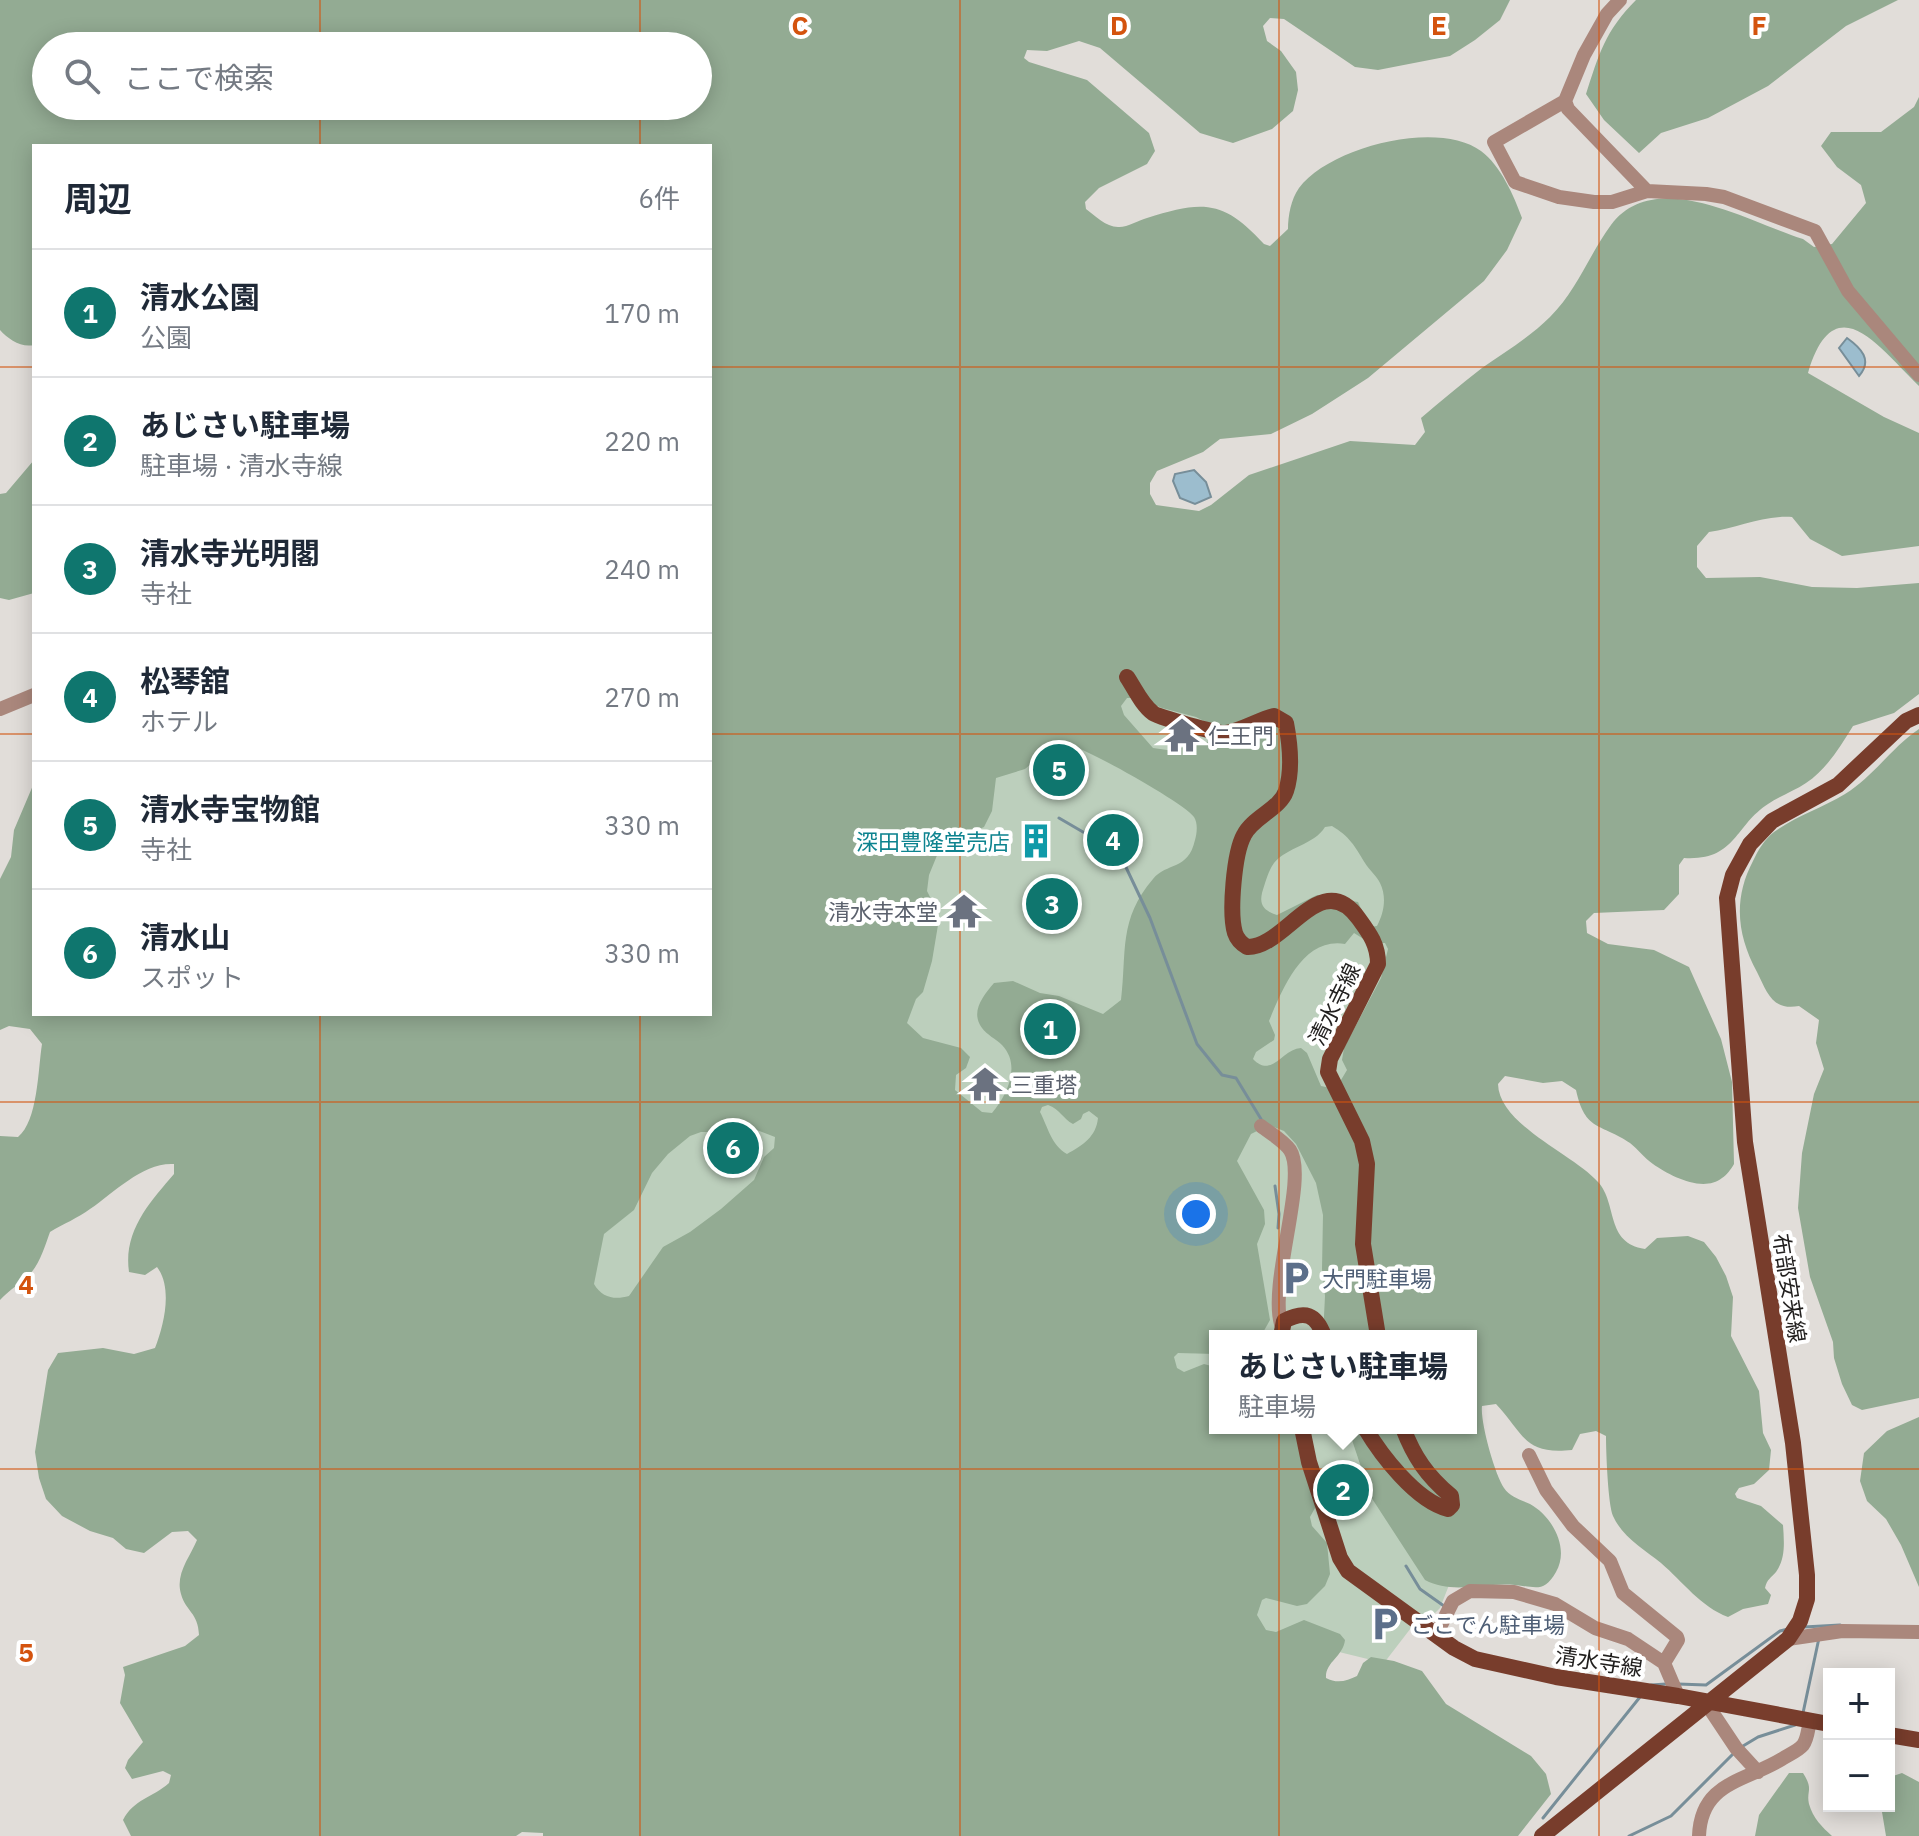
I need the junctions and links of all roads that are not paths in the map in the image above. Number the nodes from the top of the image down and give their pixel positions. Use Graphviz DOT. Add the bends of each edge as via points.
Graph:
graph roads {
  1 [pos="1620,0"];
  2 [pos="1565,101"];
  3 [pos="1647,191"];
  4 [pos="1919,375"];
  5 [pos="1127,677"];
  6 [pos="32,696"];
  7 [pos="0,709"];
  8 [pos="1919,715"];
  9 [pos="1261,1126"];
  10 [pos="1281,1330"];
  11 [pos="1321,1330"];
  12 [pos="1377,1330"];
  13 [pos="1303,1434"];
  14 [pos="1369,1434"];
  15 [pos="1405,1434"];
  16 [pos="1529,1455"];
  17 [pos="1919,1632"];
  18 [pos="1436,1635"];
  19 [pos="1788,1639"];
  20 [pos="1664,1663"];
  21 [pos="1678,1696"];
  22 [pos="1709,1702"];
  23 [pos="1810,1721"];
  24 [pos="1823,1723"];
  25 [pos="1895,1736"];
  26 [pos="1919,1740"];
  27 [pos="1758,1772"];
  28 [pos="1542,1836"];
  29 [pos="1699,1836"];
  1 -- 2 [label="street" via="1584,55"];
  2 -- 3 [label="street"];
  2 -- 3 [label="street" via="1494,142 1515,182 1578,201 1612,202"];
  3 -- 4 [label="street" via="1724,197 1815,231 1848,291"];
  5 -- 12 [label="main road, 清水寺線" via="1151,712 1163,719 1228,733 1274,716 1286,723 1286,791 1251,825 1237,854 1233,902 1235,932 1242,944 1260,945 1327,901 1352,909 1378,949 1378,964 1328,1072 1362,1141 1367,1164 1363,1244"];
  6 -- 7 [label="street"];
  8 -- 19 [label="main road, 布部安来線" via="1838,785 1772,821 1750,844 1727,898 1745,1142 1793,1443 1807,1575 1807,1599"];
  9 -- 10 [label="street" via="1290,1149 1294,1160 1278,1291"];
  10 -- 11 [label="main road" via="1289,1318 1304,1315"];
  13 -- 18 [label="main road, 清水寺線" via="1348,1571"];
  14 -- 15 [label="main road" via="1417,1491 1448,1509 1451,1496 1431,1479"];
  16 -- 20 [label="street" via="1573,1526 1610,1561 1623,1593 1677,1637"];
  17 -- 19 [label="street" via="1842,1631"];
  18 -- 20 [label="street" via="1453,1601 1470,1591 1514,1592 1555,1604"];
  18 -- 21 [label="main road, 清水寺線" via="1475,1659"];
  19 -- 22 [label="main road, 布部安来線"];
  20 -- 21 [label="street"];
  21 -- 22 [label="main road, 清水寺線"];
  22 -- 23 [label="main road, 清水寺線"];
  22 -- 27 [label="street" via="1736,1748"];
  22 -- 28 [label="main road, 布部安来線"];
  23 -- 24 [label="main road, 清水寺線"];
  23 -- 27 [label="street" via="1801,1747"];
  25 -- 26 [label="main road"];
  27 -- 29 [label="street" via="1717,1793 1703,1810"];
}
